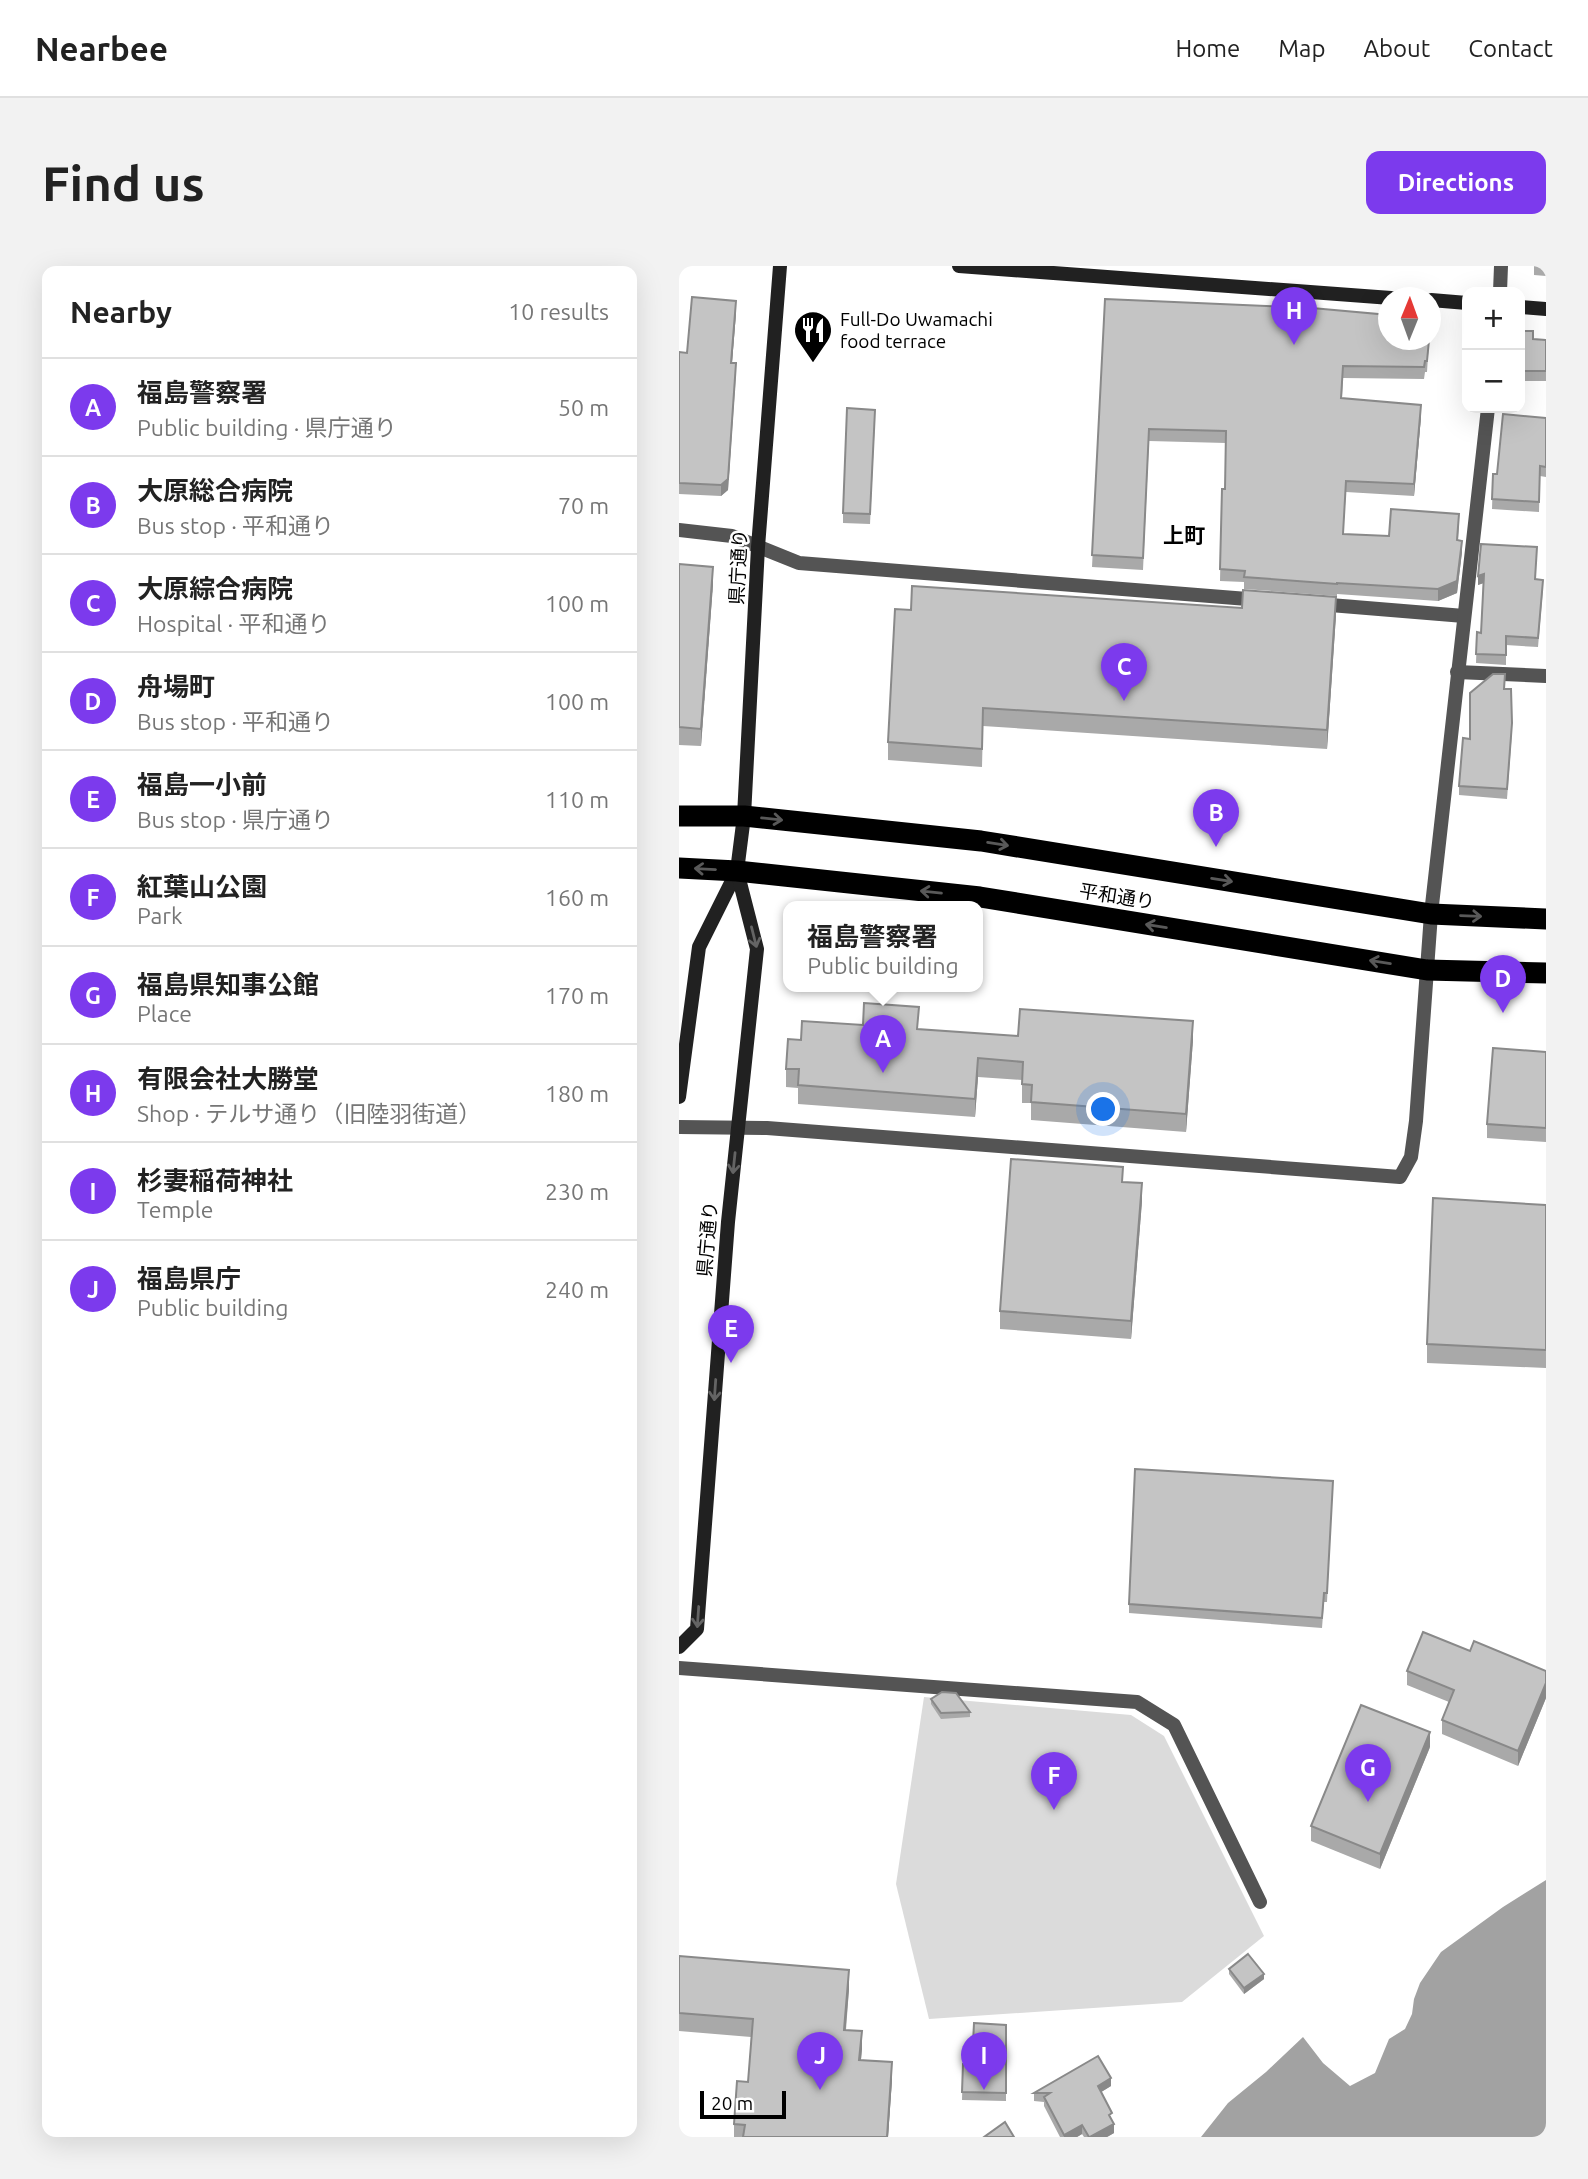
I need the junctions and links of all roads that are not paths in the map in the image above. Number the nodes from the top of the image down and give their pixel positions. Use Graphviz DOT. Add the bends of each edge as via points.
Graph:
graph roads {
  1 [pos="780,266"];
  2 [pos="959,266"];
  3 [pos="1501,266"];
  4 [pos="1017,269"];
  5 [pos="1500,287"];
  6 [pos="1378,297"];
  7 [pos="1441,301"];
  8 [pos="1462,303"];
  9 [pos="1525,307"];
  10 [pos="1546,309"];
  11 [pos="1486,413"];
  12 [pos="679,530"];
  13 [pos="758,547"];
  14 [pos="1269,600"];
  15 [pos="1296,603"];
  16 [pos="1464,616"];
  17 [pos="1457,673"];
  18 [pos="1546,676"];
  19 [pos="679,816"];
  20 [pos="744,816"];
  21 [pos="679,868"];
  22 [pos="737,871"];
  23 [pos="1430,914"];
  24 [pos="1546,919"];
  25 [pos="1427,970"];
  26 [pos="1546,974"];
  27 [pos="679,1097"];
  28 [pos="679,1127"];
  29 [pos="737,1127"];
  30 [pos="679,1647"];
  31 [pos="679,1668"];
  32 [pos="1260,1902"];
  1 -- 13 [label="street, 県庁通り"];
  2 -- 4 [label="street"];
  3 -- 5 [label="street"];
  4 -- 6 [label="street"];
  7 -- 8 [label="street"];
  9 -- 10 [label="street"];
  11 -- 16 [label="street"];
  12 -- 13 [label="street" via="732,536"];
  13 -- 14 [label="street" via="799,563"];
  13 -- 20 [label="street, 県庁通り"];
  15 -- 16 [label="street"];
  16 -- 17 [label="street"];
  17 -- 18 [label="street"];
  17 -- 23 [label="street"];
  19 -- 20 [label="highway, 平和通り"];
  20 -- 22 [label="street, 県庁通り"];
  20 -- 23 [label="highway, 平和通り, one-way" via="981,841"];
  22 -- 21 [label="highway, 平和通り, one-way"];
  25 -- 22 [label="highway, 平和通り, one-way" via="980,897"];
  22 -- 27 [label="street, 県庁通り" via="699,947"];
  22 -- 29 [label="street, 県庁通り, one-way" via="757,949"];
  23 -- 24 [label="highway, 平和通り, one-way"];
  23 -- 25 [label="street"];
  25 -- 26 [label="highway, 平和通り"];
  25 -- 29 [label="street" via="1413,1145 1400,1177"];
  28 -- 29 [label="street"];
  29 -- 30 [label="street, 県庁通り, one-way" via="697,1629"];
  31 -- 32 [label="street" via="1137,1702 1174,1725"];
}
